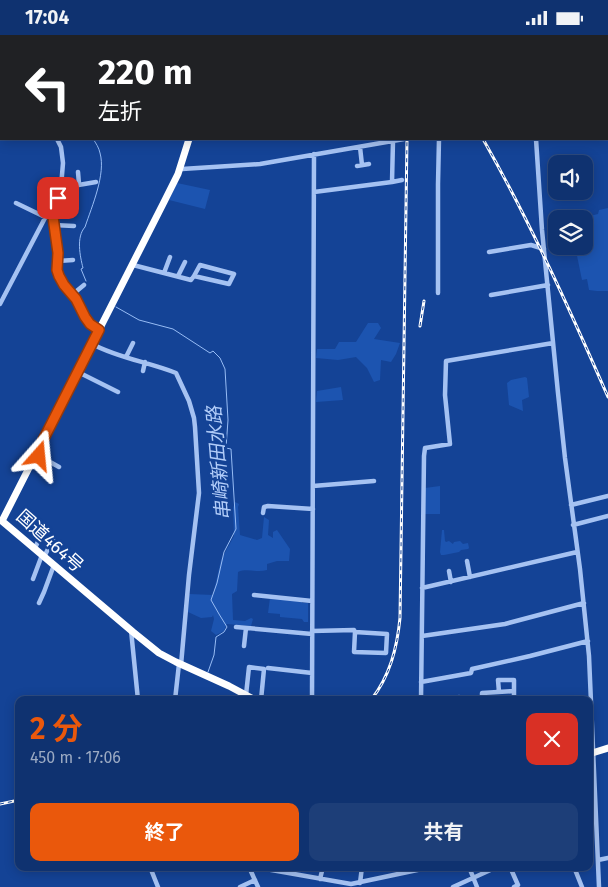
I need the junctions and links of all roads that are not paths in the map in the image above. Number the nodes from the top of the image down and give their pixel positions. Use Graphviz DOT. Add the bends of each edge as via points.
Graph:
graph roads {
  1 [pos="58,140"];
  2 [pos="189,140"];
  3 [pos="369,140"];
  4 [pos="398,140"];
  5 [pos="439,140"];
  6 [pos="536,140"];
  7 [pos="393,141"];
  8 [pos="369,145"];
  9 [pos="360,147"];
  10 [pos="314,154"];
  11 [pos="369,164"];
  12 [pos="180,167"];
  13 [pos="78,172"];
  14 [pos="402,180"];
  15 [pos="96,182"];
  16 [pos="392,182"];
  17 [pos="80,185"];
  18 [pos="62,187"];
  19 [pos="314,192"];
  20 [pos="16,203"];
  21 [pos="45,217"];
  22 [pos="54,225"];
  23 [pos="74,226"];
  24 [pos="544,249"];
  25 [pos="489,252"];
  26 [pos="170,257"];
  27 [pos="73,260"];
  28 [pos="58,261"];
  29 [pos="185,262"];
  30 [pos="133,265"];
  31 [pos="164,273"];
  32 [pos="178,276"];
  33 [pos="194,276"];
  34 [pos="84,285"];
  35 [pos="548,285"];
  36 [pos="438,293"];
  37 [pos="73,294"];
  38 [pos="491,295"];
  39 [pos="0,304"];
  40 [pos="99,330"];
  41 [pos="133,343"];
  42 [pos="553,343"];
  43 [pos="92,345"];
  44 [pos="126,357"];
  45 [pos="145,362"];
  46 [pos="143,371"];
  47 [pos="78,372"];
  48 [pos="118,393"];
  49 [pos="36,454"];
  50 [pos="59,467"];
  51 [pos="374,481"];
  52 [pos="313,485"];
  53 [pos="608,496"];
  54 [pos="571,505"];
  55 [pos="313,509"];
  56 [pos="263,513"];
  57 [pos="608,516"];
  58 [pos="1,520"];
  59 [pos="573,525"];
  60 [pos="42,533"];
  61 [pos="53,539"];
  62 [pos="35,549"];
  63 [pos="577,552"];
  64 [pos="43,556"];
  65 [pos="467,561"];
  66 [pos="54,565"];
  67 [pos="449,571"];
  68 [pos="470,577"];
  69 [pos="33,579"];
  70 [pos="451,582"];
  71 [pos="422,588"];
  72 [pos="254,595"];
  73 [pos="312,601"];
  74 [pos="39,603"];
  75 [pos="584,603"];
  76 [pos="236,627"];
  77 [pos="246,628"];
  78 [pos="131,630"];
  79 [pos="312,632"];
  80 [pos="355,632"];
  81 [pos="422,636"];
  82 [pos="588,641"];
  83 [pos="244,646"];
  84 [pos="180,664"];
  85 [pos="268,668"];
  86 [pos="312,673"];
  87 [pos="421,682"];
  88 [pos="514,691"];
  89 [pos="498,692"];
  90 [pos="138,696"];
  91 [pos="176,696"];
  92 [pos="247,696"];
  93 [pos="251,696"];
  94 [pos="261,696"];
  95 [pos="312,696"];
  96 [pos="421,696"];
  97 [pos="482,696"];
  98 [pos="514,696"];
  99 [pos="589,696"];
  100 [pos="608,748"];
  101 [pos="593,752"];
  102 [pos="593,784"];
  103 [pos="608,858"];
  104 [pos="598,860"];
  105 [pos="152,871"];
  106 [pos="252,871"];
  107 [pos="277,871"];
  108 [pos="322,871"];
  109 [pos="362,871"];
  110 [pos="410,871"];
  111 [pos="470,871"];
  112 [pos="488,871"];
  113 [pos="512,871"];
  114 [pos="576,871"];
  115 [pos="473,878"];
  116 [pos="320,879"];
  117 [pos="255,880"];
  118 [pos="360,883"];
  119 [pos="366,884"];
  120 [pos="158,887"];
  121 [pos="240,887"];
  122 [pos="258,887"];
  123 [pos="453,887"];
  124 [pos="477,887"];
  125 [pos="514,887"];
  126 [pos="582,887"];
  127 [pos="599,887"];
  1 -- 18 [label="street" via="62,154"];
  2 -- 12 [label="highway, 国道464号"];
  3 -- 8 [label="street"];
  4 -- 7 [label="street"];
  5 -- 36 [label="street"];
  6 -- 24 [label="street"];
  7 -- 8 [label="street"];
  7 -- 16 [label="street"];
  8 -- 9 [label="street"];
  9 -- 10 [label="street"];
  9 -- 11 [label="street" via="360,166"];
  10 -- 12 [label="street" via="260,164"];
  10 -- 19 [label="street"];
  12 -- 30 [label="highway, 国道464号"];
  13 -- 17 [label="street"];
  14 -- 16 [label="street"];
  15 -- 17 [label="street"];
  16 -- 19 [label="street"];
  17 -- 18 [label="street"];
  18 -- 21 [label="street"];
  18 -- 22 [label="street" via="53,217"];
  19 -- 52 [label="street"];
  20 -- 21 [label="street"];
  21 -- 39 [label="street"];
  22 -- 23 [label="street"];
  22 -- 28 [label="street"];
  24 -- 25 [label="street" via="531,245"];
  24 -- 35 [label="street"];
  26 -- 31 [label="street"];
  27 -- 28 [label="street"];
  28 -- 37 [label="street" via="61,281"];
  29 -- 32 [label="street"];
  30 -- 31 [label="street"];
  30 -- 40 [label="highway, 国道464号"];
  31 -- 32 [label="street"];
  32 -- 33 [label="street" via="191,280"];
  33 -- 33 [label="street" via="229,284 234,273 200,265"];
  34 -- 37 [label="street"];
  35 -- 38 [label="street"];
  35 -- 42 [label="street"];
  37 -- 40 [label="street" via="90,324"];
  40 -- 43 [label="highway, 国道464号"];
  41 -- 44 [label="street"];
  42 -- 54 [label="street"];
  42 -- 71 [label="street" via="446,361 445,395 450,444 425,448"];
  43 -- 44 [label="street"];
  43 -- 47 [label="highway, 国道464号"];
  44 -- 45 [label="street"];
  45 -- 46 [label="street"];
  45 -- 84 [label="street" via="176,373 191,408 195,427 198,503"];
  47 -- 48 [label="street"];
  47 -- 49 [label="highway, 国道464号"];
  49 -- 50 [label="street"];
  49 -- 58 [label="highway, 国道464号"];
  51 -- 52 [label="street"];
  52 -- 55 [label="street"];
  53 -- 54 [label="street"];
  54 -- 59 [label="street"];
  55 -- 56 [label="street" via="268,506 264,507"];
  55 -- 73 [label="street"];
  57 -- 59 [label="street"];
  58 -- 62 [label="highway, 国道464号"];
  59 -- 63 [label="street"];
  60 -- 62 [label="street"];
  61 -- 64 [label="street"];
  62 -- 64 [label="highway, 国道464号"];
  63 -- 68 [label="street"];
  63 -- 75 [label="street"];
  64 -- 66 [label="highway, 国道464号"];
  64 -- 69 [label="street"];
  65 -- 68 [label="street"];
  66 -- 74 [label="street"];
  66 -- 78 [label="highway, 国道464号"];
  67 -- 70 [label="street"];
  68 -- 70 [label="street"];
  70 -- 71 [label="street"];
  71 -- 81 [label="street"];
  72 -- 73 [label="street"];
  73 -- 79 [label="street"];
  75 -- 81 [label="street" via="505,624"];
  75 -- 82 [label="street"];
  76 -- 77 [label="street"];
  77 -- 79 [label="street"];
  77 -- 83 [label="street"];
  78 -- 84 [label="highway, 国道464号" via="159,653"];
  78 -- 90 [label="street"];
  79 -- 80 [label="street"];
  79 -- 86 [label="street"];
  80 -- 80 [label="street" via="354,652 386,653 388,634"];
  81 -- 87 [label="street"];
  82 -- 87 [label="street" via="472,669 471,673"];
  82 -- 99 [label="street"];
  84 -- 91 [label="street"];
  84 -- 92 [label="highway, 国道464号"];
  85 -- 86 [label="street"];
  86 -- 95 [label="street"];
  87 -- 96 [label="street"];
  88 -- 89 [label="street"];
  88 -- 89 [label="street" via="514,680 498,680"];
  88 -- 98 [label="street"];
  89 -- 97 [label="street" via="482,693"];
  93 -- 94 [label="street" via="249,667 264,669"];
  100 -- 101 [label="highway"];
  102 -- 104 [label="street"];
  103 -- 104 [label="street"];
  104 -- 127 [label="street"];
  105 -- 120 [label="street"];
  106 -- 117 [label="street"];
  107 -- 116 [label="street"];
  108 -- 116 [label="street"];
  109 -- 118 [label="street"];
  110 -- 119 [label="street"];
  111 -- 115 [label="street"];
  112 -- 115 [label="street"];
  113 -- 125 [label="street" via="518,885"];
  114 -- 126 [label="street"];
  115 -- 123 [label="street"];
  115 -- 124 [label="street"];
  116 -- 118 [label="street"];
  117 -- 121 [label="street"];
  117 -- 122 [label="street"];
  118 -- 119 [label="street"];
}
